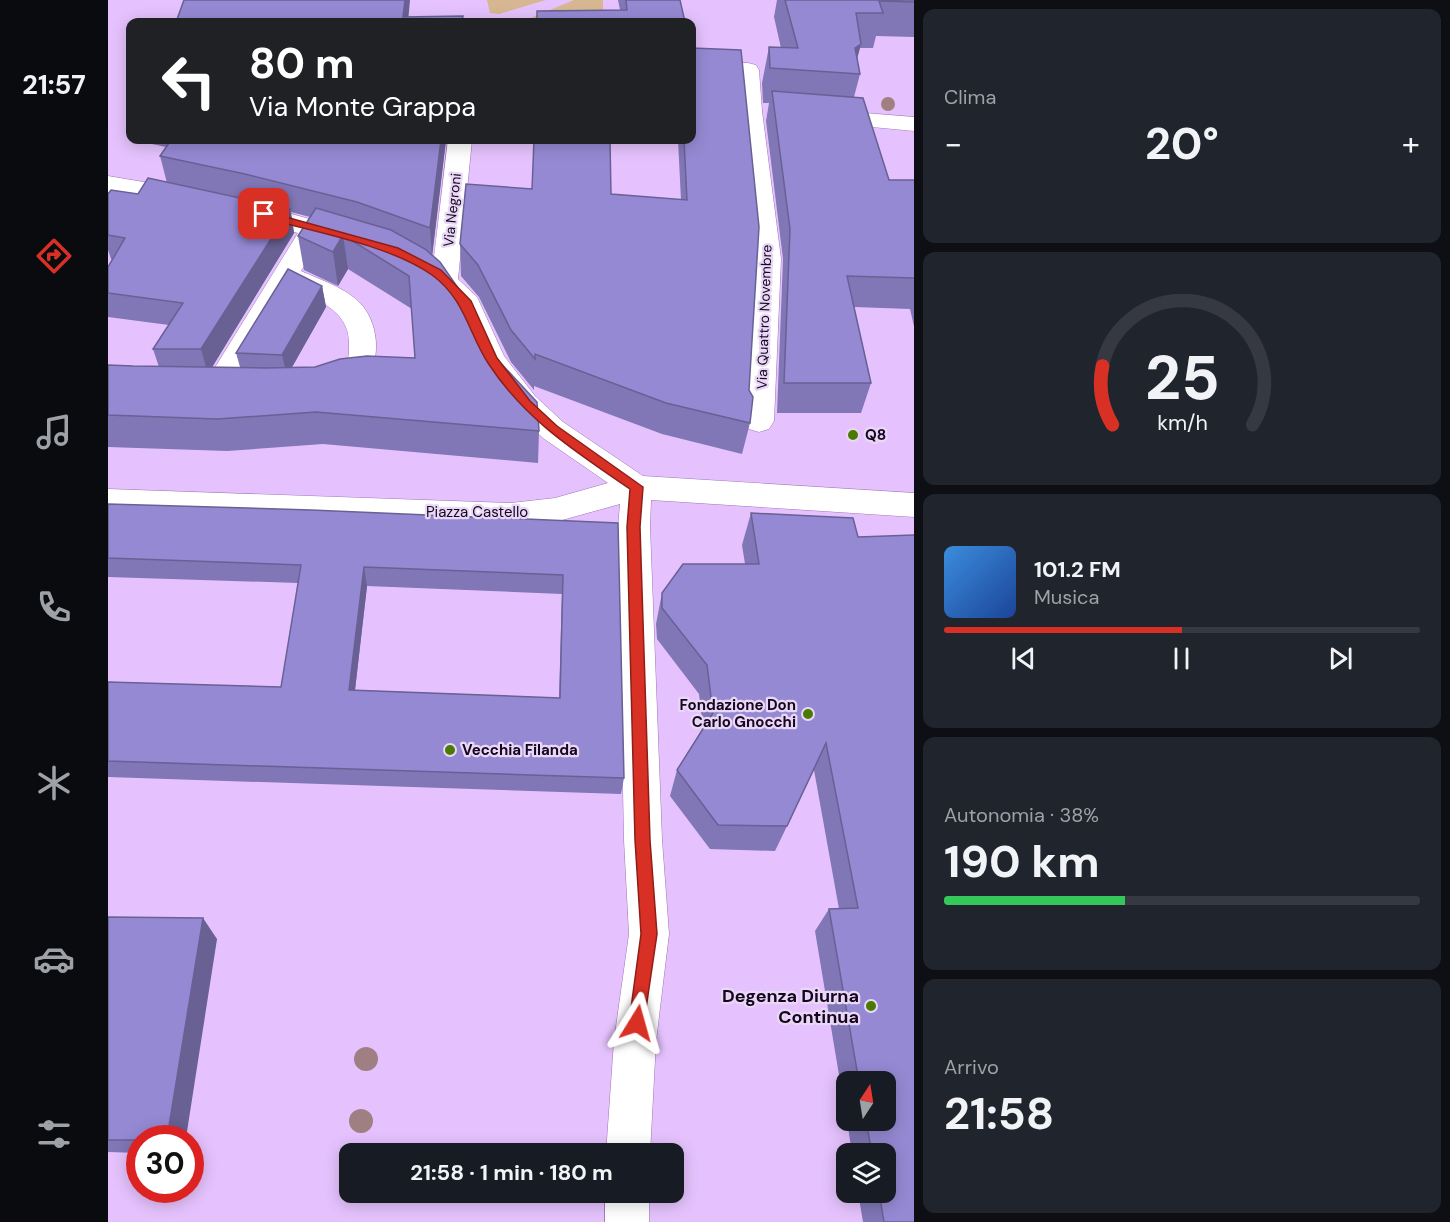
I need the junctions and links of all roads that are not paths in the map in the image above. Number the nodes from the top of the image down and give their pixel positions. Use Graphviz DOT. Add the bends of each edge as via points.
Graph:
graph roads {
  1 [pos="696,71"];
  2 [pos="808,115"];
  3 [pos="914,124"];
  4 [pos="460,144"];
  5 [pos="108,184"];
  6 [pos="315,228"];
  7 [pos="375,245"];
  8 [pos="412,258"];
  9 [pos="286,275"];
  10 [pos="445,280"];
  11 [pos="252,387"];
  12 [pos="310,387"];
  13 [pos="759,421"];
  14 [pos="637,487"];
  15 [pos="108,501"];
  16 [pos="914,505"];
  17 [pos="629,1143"];
  18 [pos="627,1203"];
  19 [pos="627,1222"];
  1 -- 13 [label="street, Via Quattro Novembre" via="748,70 761,112 768,259"];
  2 -- 3 [label="street"];
  4 -- 10 [label="street, Via Negroni"];
  5 -- 6 [label="street" via="218,204"];
  6 -- 7 [label="street"];
  6 -- 9 [label="street"];
  8 -- 10 [label="street"];
  9 -- 11 [label="street" via="206,387"];
  9 -- 12 [label="street" via="348,307 364,330 363,357 357,372 343,383"];
  10 -- 14 [label="street" via="467,304 492,360 525,404 553,429"];
  14 -- 15 [label="street, Piazza Castello" via="562,508 511,514"];
  14 -- 16 [label="street, Piazza Castello"];
  14 -- 17 [label="street" via="634,539 649,934 635,1041"];
  18 -- 19 [label="street"];
}
